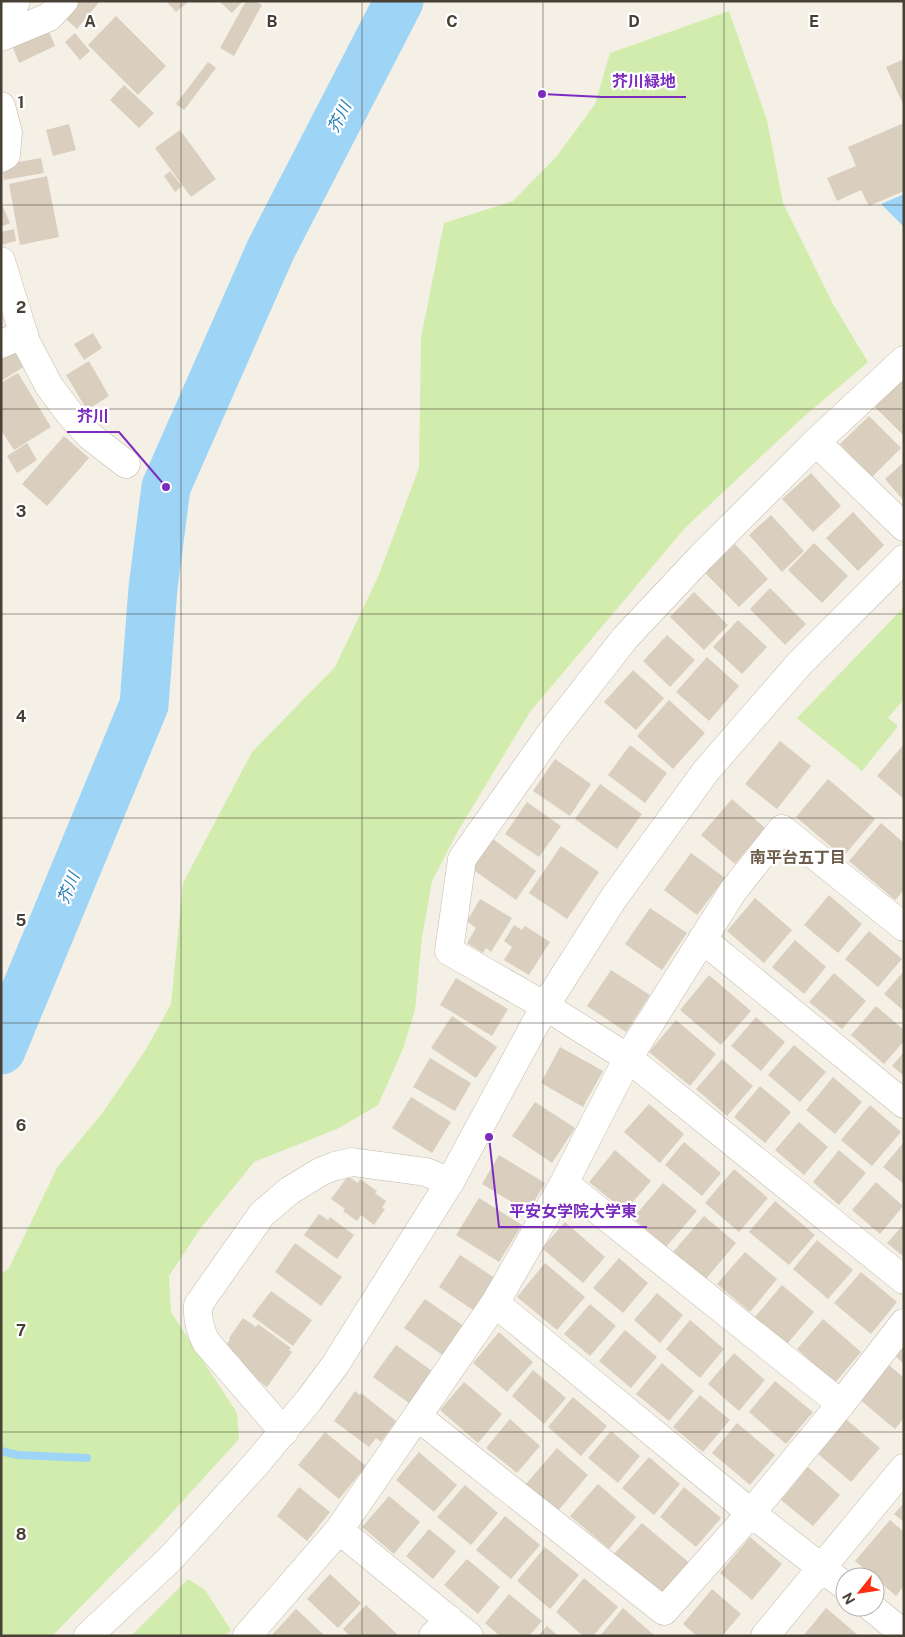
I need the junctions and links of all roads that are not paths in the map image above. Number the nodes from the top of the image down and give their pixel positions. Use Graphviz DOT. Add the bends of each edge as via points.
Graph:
graph roads {
  1 [pos="16,1"];
  2 [pos="64,1"];
  3 [pos="1,36"];
  4 [pos="1,106"];
  5 [pos="1,158"];
  6 [pos="1,261"];
  7 [pos="12,339"];
  8 [pos="904,360"];
  9 [pos="816,442"];
  10 [pos="126,464"];
  11 [pos="904,527"];
  12 [pos="904,559"];
  13 [pos="904,927"];
  14 [pos="702,939"];
  15 [pos="545,1006"];
  16 [pos="628,1058"];
  17 [pos="904,1104"];
  18 [pos="450,1182"];
  19 [pos="564,1183"];
  20 [pos="904,1280"];
  21 [pos="495,1303"];
  22 [pos="904,1323"];
  23 [pos="841,1404"];
  24 [pos="418,1417"];
  25 [pos="284,1432"];
  26 [pos="904,1468"];
  27 [pos="751,1513"];
  28 [pos="339,1530"];
  29 [pos="822,1568"];
  30 [pos="835,1578"];
  31 [pos="884,1617"];
  32 [pos="441,1627"];
  33 [pos="896,1627"];
  34 [pos="88,1636"];
  35 [pos="247,1636"];
  36 [pos="469,1636"];
  37 [pos="765,1636"];
  1 -- 3 [label="street"];
  2 -- 3 [label="street" via="49,17"];
  4 -- 5 [label="street" via="8,133 6,155"];
  6 -- 7 [label="street"];
  7 -- 10 [label="street" via="26,342 49,386 70,414 90,436"];
  8 -- 9 [label="street"];
  9 -- 11 [label="street"];
  9 -- 15 [label="street" via="625,638 552,730 462,859 449,951"];
  12 -- 15 [label="street" via="800,663 706,771 613,899"];
  13 -- 14 [label="street" via="782,828 732,891"];
  14 -- 16 [label="street"];
  14 -- 17 [label="street"];
  15 -- 16 [label="street"];
  15 -- 18 [label="street"];
  16 -- 19 [label="street"];
  16 -- 20 [label="street"];
  18 -- 25 [label="street" via="335,1366"];
  18 -- 25 [label="street" via="426,1172 352,1162 322,1171 289,1191 262,1214 198,1305 200,1330 206,1342"];
  19 -- 21 [label="street"];
  19 -- 23 [label="street"];
  21 -- 24 [label="street"];
  21 -- 27 [label="street"];
  22 -- 23 [label="street"];
  23 -- 27 [label="street"];
  24 -- 27 [label="street" via="664,1611"];
  24 -- 28 [label="street"];
  25 -- 34 [label="street" via="170,1558"];
  26 -- 29 [label="street"];
  27 -- 29 [label="street"];
  28 -- 32 [label="street"];
  28 -- 35 [label="street"];
  29 -- 30 [label="street"];
  29 -- 37 [label="street"];
  31 -- 33 [label="street"];
  32 -- 36 [label="street"];
}
